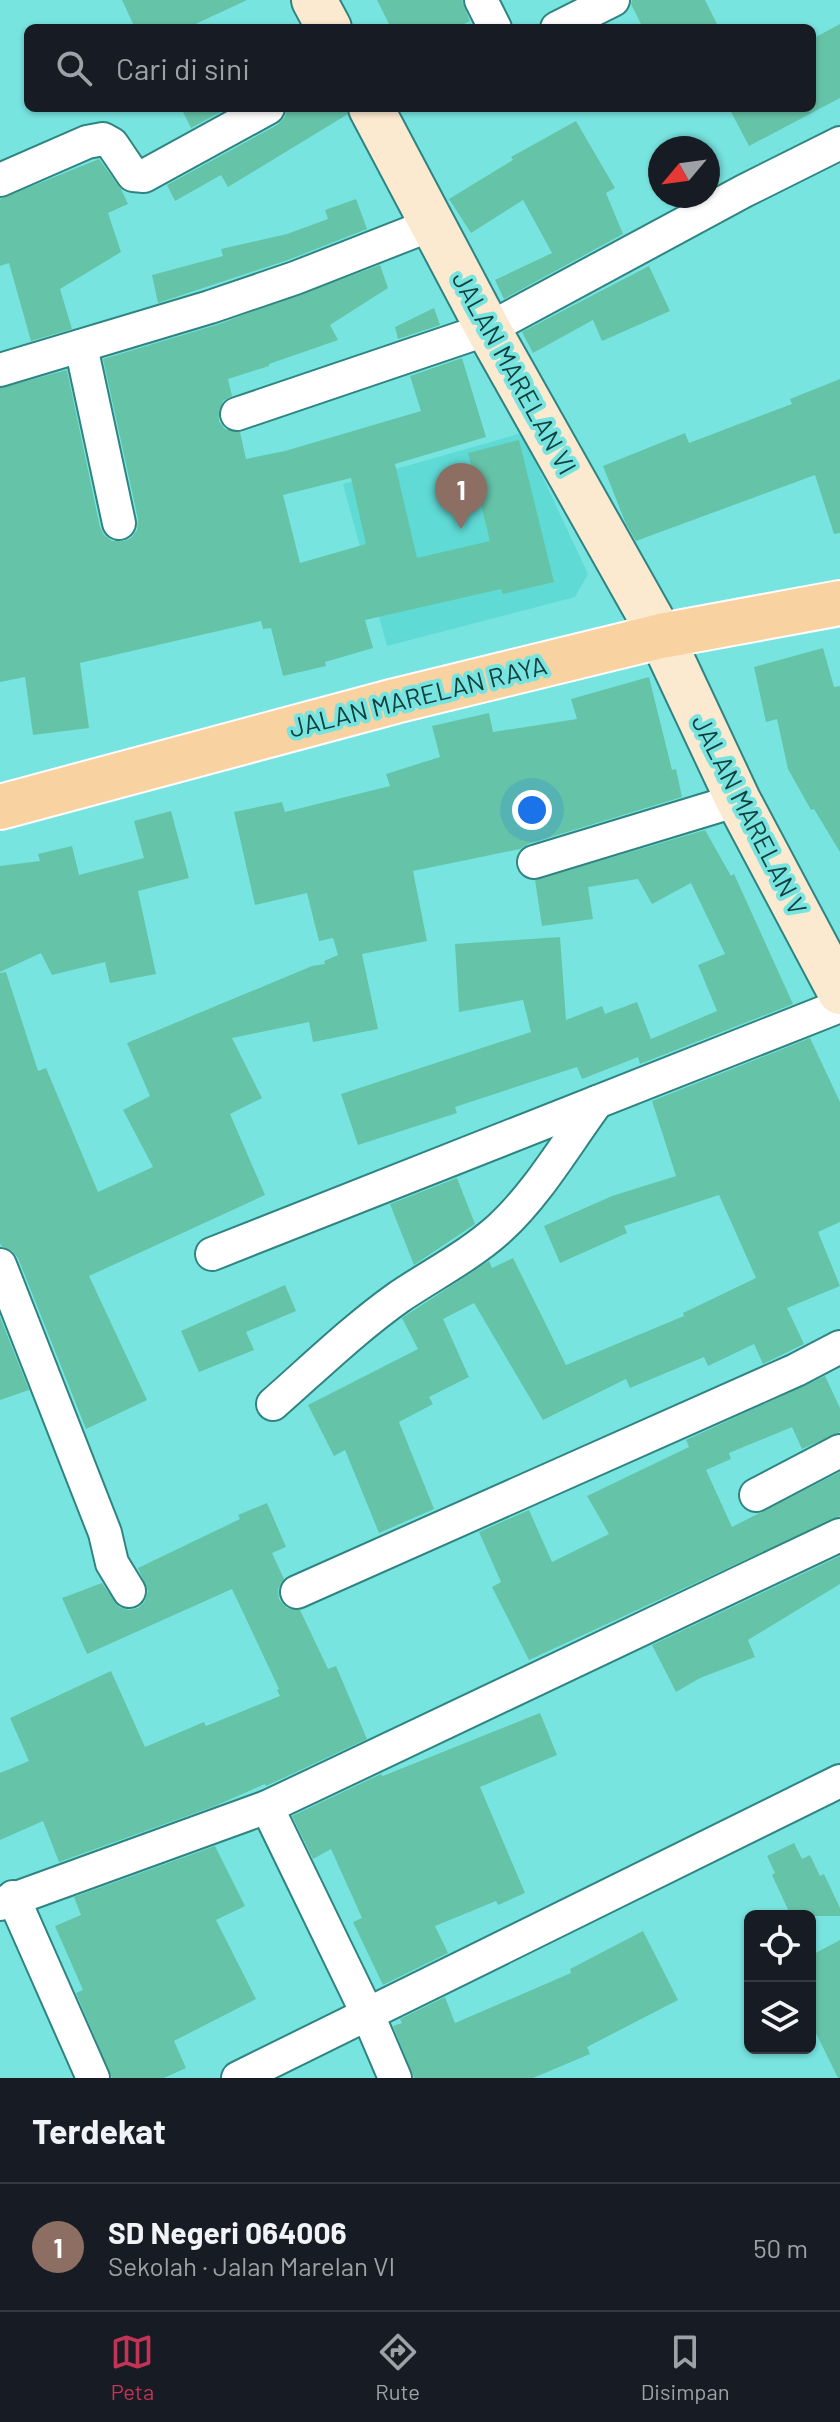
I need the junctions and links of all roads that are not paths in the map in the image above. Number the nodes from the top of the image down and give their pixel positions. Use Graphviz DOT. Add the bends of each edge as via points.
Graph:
graph roads {
  1 [pos="314,0"];
  2 [pos="481,0"];
  3 [pos="613,0"];
  4 [pos="327,24"];
  5 [pos="493,24"];
  6 [pos="565,24"];
  7 [pos="261,112"];
  8 [pos="382,112"];
  9 [pos="840,143"];
  10 [pos="0,180"];
  11 [pos="433,224"];
  12 [pos="488,329"];
  13 [pos="81,346"];
  14 [pos="0,370"];
  15 [pos="237,414"];
  16 [pos="119,523"];
  17 [pos="840,603"];
  18 [pos="661,636"];
  19 [pos="738,800"];
  20 [pos="0,807"];
  21 [pos="534,862"];
  22 [pos="840,992"];
  23 [pos="840,1006"];
  24 [pos="597,1102"];
  25 [pos="212,1254"];
  26 [pos="0,1265"];
  27 [pos="840,1347"];
  28 [pos="273,1404"];
  29 [pos="840,1451"];
  30 [pos="756,1495"];
  31 [pos="840,1535"];
  32 [pos="129,1591"];
  33 [pos="297,1592"];
  34 [pos="840,1781"];
  35 [pos="267,1807"];
  36 [pos="7,1900"];
  37 [pos="368,2015"];
  38 [pos="93,2078"];
  39 [pos="238,2078"];
  40 [pos="395,2078"];
  1 -- 4 [label="street"];
  2 -- 5 [label="street"];
  3 -- 6 [label="street"];
  7 -- 10 [label="street" via="144,176 133,175 103,139"];
  8 -- 11 [label="street, JALAN MARELAN VI"];
  9 -- 12 [label="street"];
  11 -- 12 [label="street, JALAN MARELAN VI"];
  11 -- 13 [label="street" via="295,278"];
  12 -- 15 [label="street"];
  12 -- 18 [label="street, JALAN MARELAN VI"];
  13 -- 14 [label="street"];
  13 -- 16 [label="street"];
  17 -- 18 [label="main road, JALAN MARELAN RAYA"];
  18 -- 19 [label="street, JALAN MARELAN V"];
  18 -- 20 [label="main road, JALAN MARELAN RAYA"];
  19 -- 21 [label="street"];
  19 -- 22 [label="street, JALAN MARELAN V"];
  23 -- 24 [label="street"];
  24 -- 25 [label="street"];
  24 -- 28 [label="street" via="500,1228 353,1332"];
  26 -- 32 [label="street" via="105,1533 112,1563"];
  27 -- 33 [label="street"];
  29 -- 30 [label="street"];
  31 -- 35 [label="street"];
  34 -- 37 [label="street"];
  35 -- 36 [label="street"];
  35 -- 37 [label="street"];
  36 -- 38 [label="street"];
  37 -- 39 [label="street"];
  37 -- 40 [label="street"];
}
